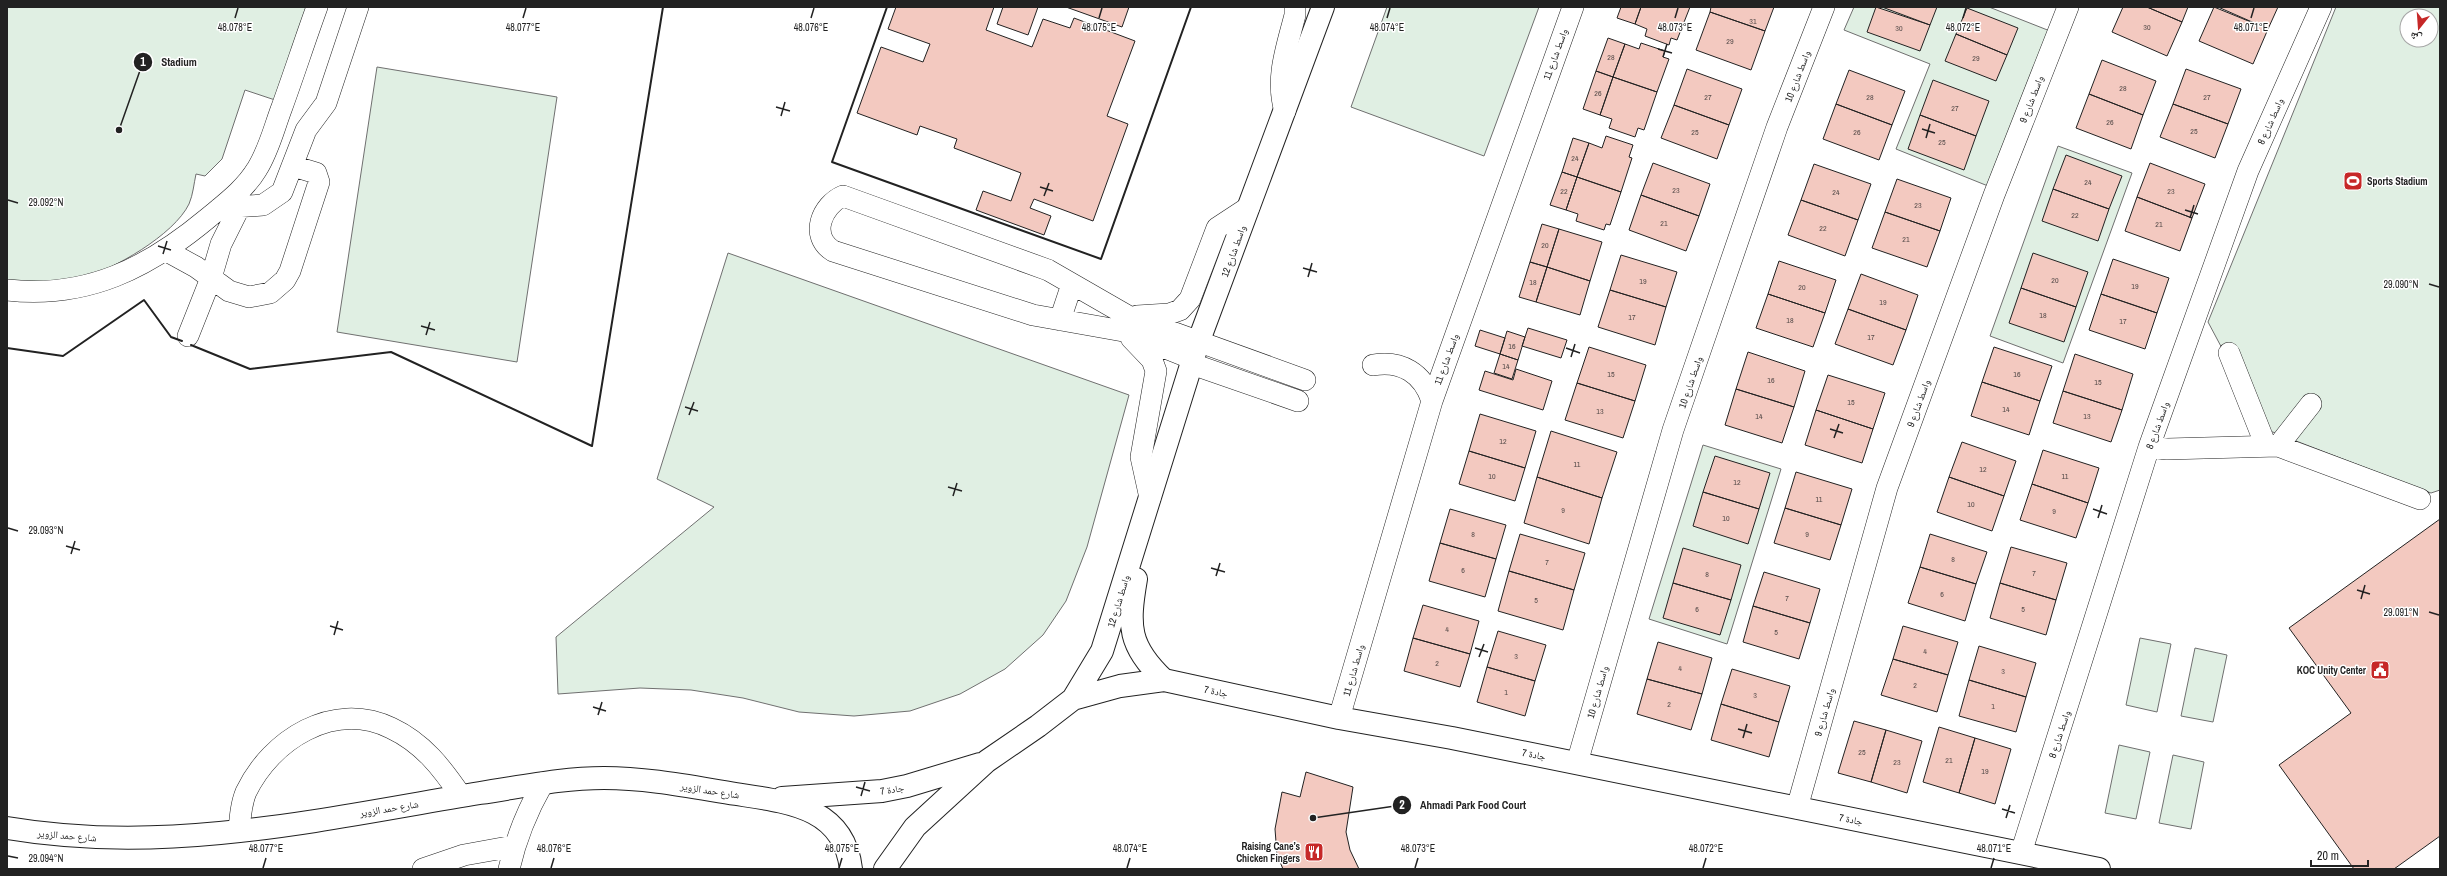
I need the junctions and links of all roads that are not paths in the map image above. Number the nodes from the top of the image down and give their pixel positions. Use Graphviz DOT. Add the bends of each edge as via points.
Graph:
graph roads {
  1 [pos="317,7"];
  2 [pos="358,7"];
  3 [pos="1295,7"];
  4 [pos="1323,7"];
  5 [pos="1572,7"];
  6 [pos="1824,7"];
  7 [pos="2068,7"];
  8 [pos="2321,7"];
  9 [pos="1285,110"];
  10 [pos="293,166"];
  11 [pos="1249,207"];
  12 [pos="229,208"];
  13 [pos="165,250"];
  14 [pos="211,278"];
  15 [pos="1072,284"];
  16 [pos="7,290"];
  17 [pos="1060,320"];
  18 [pos="1125,324"];
  19 [pos="188,336"];
  20 [pos="2229,353"];
  21 [pos="1194,355"];
  22 [pos="1372,364"];
  23 [pos="1305,380"];
  24 [pos="1298,401"];
  25 [pos="1432,401"];
  26 [pos="2311,404"];
  27 [pos="2272,446"];
  28 [pos="2149,447"];
  29 [pos="1150,498"];
  30 [pos="2420,499"];
  31 [pos="1164,680"];
  32 [pos="1073,699"];
  33 [pos="1339,718"];
  34 [pos="987,761"];
  35 [pos="1577,763"];
  36 [pos="543,783"];
  37 [pos="462,796"];
  38 [pos="769,799"];
  39 [pos="1797,808"];
  40 [pos="7,828"];
  41 [pos="239,831"];
  42 [pos="514,846"];
  43 [pos="2021,853"];
  44 [pos="423,869"];
  45 [pos="510,869"];
  46 [pos="851,869"];
  47 [pos="885,869"];
  48 [pos="2099,869"];
  1 -- 12 [label="street" via="265,154"];
  2 -- 10 [label="street" via="326,103 306,130"];
  3 -- 9 [label="street" via="1280,77"];
  4 -- 9 [label="main road, واسط شارع 12"];
  5 -- 25 [label="street, واسط شارع 11"];
  6 -- 35 [label="street, واسط شارع 10" via="1777,127 1673,430"];
  7 -- 39 [label="street, واسط شارع 9" via="1994,195 1887,488"];
  8 -- 28 [label="street, واسط شارع 8" via="2248,171"];
  9 -- 11 [label="main road, واسط شارع 12"];
  10 -- 12 [label="street" via="285,186 277,197 263,205"];
  10 -- 14 [label="street" via="316,173 319,179 285,280 270,293 250,297 229,291"];
  11 -- 18 [label="street" via="1217,228 1190,299 1180,310"];
  11 -- 21 [label="main road, واسط شارع 12"];
  12 -- 13 [label="street"];
  12 -- 14 [label="street"];
  13 -- 14 [label="street"];
  13 -- 16 [label="street" via="140,266 94,284 46,292"];
  14 -- 19 [label="street"];
  15 -- 17 [label="street"];
  15 -- 17 [label="street" via="1048,270 843,196 834,200 825,209 819,232 822,242 832,251 1033,315"];
  15 -- 18 [label="street"];
  17 -- 18 [label="street"];
  18 -- 21 [label="street"];
  18 -- 29 [label="street" via="1152,360 1156,371 1141,457"];
  20 -- 27 [label="street"];
  21 -- 23 [label="street"];
  21 -- 24 [label="street"];
  21 -- 29 [label="main road, واسط شارع 12"];
  22 -- 25 [label="street" via="1394,363 1405,367 1423,380"];
  25 -- 33 [label="street, واسط شارع 11"];
  26 -- 27 [label="street"];
  27 -- 28 [label="street" via="2167,449"];
  27 -- 30 [label="street"];
  28 -- 43 [label="street, واسط شارع 8"];
  29 -- 31 [label="main road, واسط شارع 12" via="1131,608 1132,635 1146,663"];
  29 -- 32 [label="main road, واسط شارع 12" via="1102,650"];
  31 -- 32 [label="main road, جادة 7" via="1120,686"];
  31 -- 33 [label="main road, جادة 7"];
  32 -- 34 [label="main road, جادة 7"];
  33 -- 35 [label="main road, جادة 7"];
  34 -- 38 [label="main road, جادة 7" via="907,786 882,791"];
  34 -- 47 [label="main road, جادة 7" via="915,827"];
  35 -- 39 [label="main road, جادة 7"];
  36 -- 37 [label="main road, شارع حمد الزوير"];
  36 -- 38 [label="main road, شارع حمد الزوير" via="629,778"];
  36 -- 42 [label="street" via="529,808"];
  37 -- 41 [label="main road, شارع حمد الزوير"];
  37 -- 41 [label="street" via="441,767 416,742 390,727 360,719 336,720 306,728 289,739 258,771 246,794"];
  38 -- 46 [label="main road" via="804,809 830,822 843,837"];
  39 -- 43 [label="main road, جادة 7"];
  40 -- 41 [label="main road, شارع حمد الزوير" via="35,833 112,839"];
  42 -- 44 [label="street" via="464,855"];
  42 -- 45 [label="street"];
  43 -- 48 [label="main road, جادة 7"];
}
